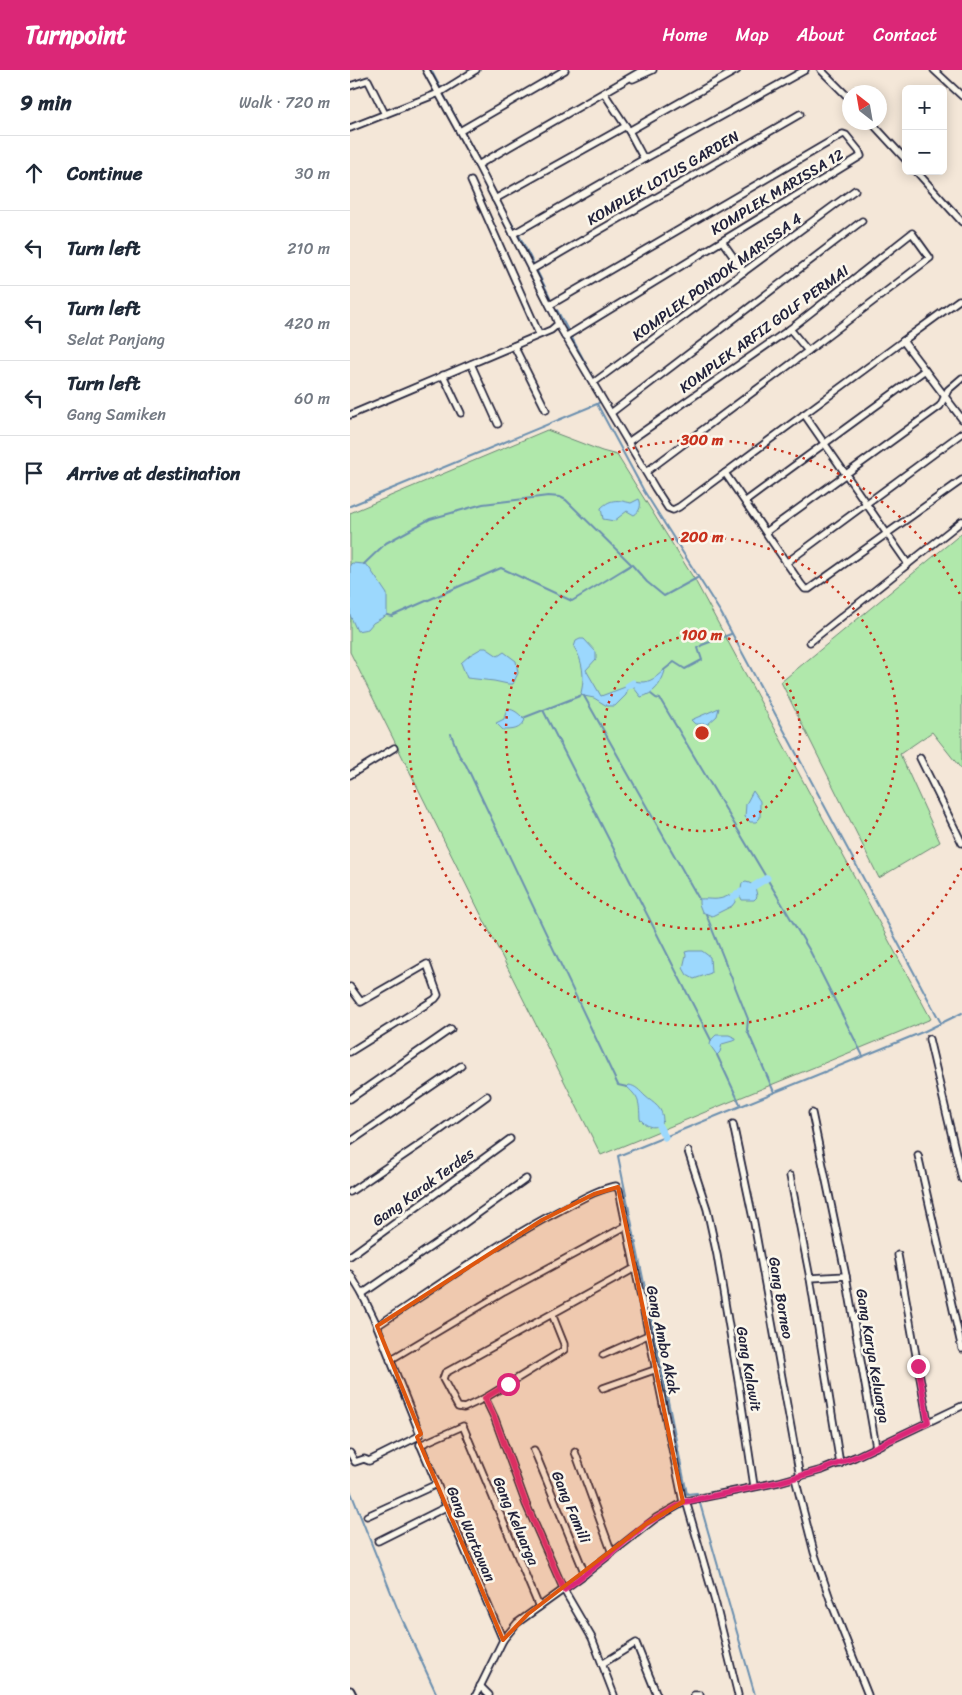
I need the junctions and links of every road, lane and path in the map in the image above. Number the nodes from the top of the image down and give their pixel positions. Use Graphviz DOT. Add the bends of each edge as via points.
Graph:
graph roads {
  1 [pos="426,70"];
  2 [pos="476,70"];
  3 [pos="565,70"];
  4 [pos="642,70"];
  5 [pos="653,70"];
  6 [pos="738,70"];
  7 [pos="804,70"];
  8 [pos="821,70"];
  9 [pos="934,70"];
  10 [pos="350,86"];
  11 [pos="842,91"];
  12 [pos="439,93"];
  13 [pos="604,93"];
  14 [pos="962,96"];
  15 [pos="384,114"];
  16 [pos="800,114"];
  17 [pos="350,128"];
  18 [pos="627,129"];
  19 [pos="878,130"];
  20 [pos="460,131"];
  21 [pos="902,156"];
  22 [pos="644,159"];
  23 [pos="478,164"];
  24 [pos="920,175"];
  25 [pos="471,181"];
  26 [pos="855,190"];
  27 [pos="495,199"];
  28 [pos="862,220"];
  29 [pos="962,222"];
  30 [pos="514,234"];
  31 [pos="722,241"];
  32 [pos="531,270"];
  33 [pos="744,272"];
  34 [pos="960,300"];
  35 [pos="550,305"];
  36 [pos="558,324"];
  37 [pos="790,330"];
  38 [pos="539,334"];
  39 [pos="565,337"];
  40 [pos="904,341"];
  41 [pos="514,346"];
  42 [pos="808,351"];
  43 [pos="471,364"];
  44 [pos="925,370"];
  45 [pos="443,375"];
  46 [pos="962,378"];
  47 [pos="593,383"];
  48 [pos="944,397"];
  49 [pos="546,410"];
  50 [pos="461,413"];
  51 [pos="611,413"];
  52 [pos="804,414"];
  53 [pos="350,415"];
  54 [pos="962,419"];
  55 [pos="498,424"];
  56 [pos="962,433"];
  57 [pos="628,442"];
  58 [pos="825,444"];
  59 [pos="646,472"];
  60 [pos="725,473"];
  61 [pos="845,474"];
  62 [pos="962,480"];
  63 [pos="746,502"];
  64 [pos="866,504"];
  65 [pos="962,521"];
  66 [pos="766,532"];
  67 [pos="886,533"];
  68 [pos="786,563"];
  69 [pos="908,564"];
  70 [pos="810,642"];
  71 [pos="394,748"];
  72 [pos="920,758"];
  73 [pos="350,775"];
  74 [pos="962,843"];
  75 [pos="350,986"];
  76 [pos="451,1029"];
  77 [pos="929,1039"];
  78 [pos="350,1052"];
  79 [pos="461,1066"];
  80 [pos="487,1096"];
  81 [pos="350,1099"];
  82 [pos="812,1113"];
  83 [pos="733,1124"];
  84 [pos="510,1139"];
  85 [pos="350,1142"];
  86 [pos="688,1151"];
  87 [pos="918,1155"];
  88 [pos="790,1176"];
  89 [pos="526,1179"];
  90 [pos="962,1179"];
  91 [pos="350,1192"];
  92 [pos="626,1226"];
  93 [pos="898,1255"];
  94 [pos="350,1256"];
  95 [pos="635,1268"];
  96 [pos="350,1274"];
  97 [pos="846,1276"];
  98 [pos="810,1278"];
  99 [pos="362,1294"];
  100 [pos="552,1314"];
  101 [pos="377,1326"];
  102 [pos="650,1334"];
  103 [pos="962,1349"];
  104 [pos="602,1355"];
  105 [pos="390,1360"];
  106 [pos="657,1369"];
  107 [pos="603,1388"];
  108 [pos="485,1398"];
  109 [pos="962,1406"];
  110 [pos="928,1422"];
  111 [pos="417,1438"];
  112 [pos="420,1445"];
  113 [pos="876,1447"];
  114 [pos="534,1450"];
  115 [pos="575,1452"];
  116 [pos="350,1453"];
  117 [pos="840,1464"];
  118 [pos="797,1478"];
  119 [pos="437,1484"];
  120 [pos="754,1486"];
  121 [pos="685,1502"];
  122 [pos="446,1507"];
  123 [pos="367,1516"];
  124 [pos="378,1541"];
  125 [pos="612,1553"];
  126 [pos="585,1574"];
  127 [pos="564,1590"];
  128 [pos="538,1607"];
  129 [pos="503,1640"];
  130 [pos="602,1664"];
  131 [pos="480,1686"];
  132 [pos="350,1691"];
  133 [pos="352,1695"];
  134 [pos="476,1695"];
  135 [pos="489,1695"];
  136 [pos="614,1695"];
  137 [pos="657,1695"];
  138 [pos="694,1695"];
  139 [pos="700,1695"];
  140 [pos="738,1695"];
  141 [pos="868,1695"];
  1 -- 12 [label="street"];
  2 -- 12 [label="street"];
  3 -- 20 [label="street"];
  4 -- 13 [label="street"];
  5 -- 13 [label="street"];
  6 -- 18 [label="street"];
  7 -- 22 [label="street"];
  8 -- 11 [label="street"];
  9 -- 14 [label="street"];
  10 -- 15 [label="street" via="368,80"];
  12 -- 15 [label="street"];
  12 -- 20 [label="street"];
  13 -- 18 [label="street"];
  13 -- 23 [label="street"];
  15 -- 17 [label="street"];
  16 -- 32 [label="street, KOMPLEK LOTUS GARDEN"];
  18 -- 22 [label="street"];
  18 -- 27 [label="street"];
  19 -- 21 [label="street"];
  20 -- 23 [label="street"];
  22 -- 30 [label="street"];
  23 -- 27 [label="street"];
  24 -- 29 [label="street"];
  25 -- 38 [label="street"];
  26 -- 33 [label="street, KOMPLEK PONDOK MARISSA 4"];
  27 -- 30 [label="street"];
  28 -- 51 [label="street"];
  30 -- 32 [label="street"];
  31 -- 33 [label="street"];
  31 -- 35 [label="street, KOMPLEK MARISSA 12" via="861,156 859,151 843,134"];
  31 -- 39 [label="street, KOMPLEK MARISSA 12"];
  32 -- 35 [label="street"];
  33 -- 47 [label="street, KOMPLEK PONDOK MARISSA 4"];
  34 -- 40 [label="street"];
  35 -- 36 [label="street"];
  36 -- 38 [label="street"];
  36 -- 39 [label="street"];
  37 -- 42 [label="street"];
  37 -- 42 [label="street, KOMPLEK ARFIZ GOLF PERMAI" via="912,233 930,258"];
  37 -- 57 [label="street, KOMPLEK ARFIZ GOLF PERMAI"];
  38 -- 41 [label="street"];
  39 -- 47 [label="street"];
  40 -- 44 [label="street"];
  40 -- 52 [label="street"];
  41 -- 43 [label="street"];
  41 -- 49 [label="street"];
  42 -- 59 [label="street"];
  43 -- 45 [label="street"];
  43 -- 55 [label="street"];
  44 -- 48 [label="street"];
  44 -- 58 [label="street"];
  45 -- 50 [label="street"];
  45 -- 53 [label="street"];
  46 -- 48 [label="street"];
  47 -- 51 [label="street"];
  48 -- 54 [label="street"];
  48 -- 61 [label="street" via="940,406"];
  51 -- 57 [label="street"];
  52 -- 58 [label="street"];
  52 -- 60 [label="street"];
  56 -- 64 [label="street"];
  57 -- 59 [label="street"];
  58 -- 61 [label="street"];
  58 -- 63 [label="street"];
  59 -- 60 [label="street" via="668,508 673,510"];
  60 -- 63 [label="street"];
  61 -- 64 [label="street"];
  61 -- 66 [label="street"];
  62 -- 67 [label="street"];
  63 -- 66 [label="street"];
  64 -- 67 [label="street"];
  64 -- 68 [label="street"];
  65 -- 69 [label="street"];
  66 -- 68 [label="street"];
  67 -- 68 [label="street" via="809,589"];
  67 -- 69 [label="street"];
  69 -- 70 [label="street"];
  71 -- 73 [label="street"];
  72 -- 74 [label="street"];
  75 -- 78 [label="street" via="361,1002 427,964 438,995 435,1000"];
  76 -- 81 [label="street"];
  77 -- 90 [label="street"];
  79 -- 85 [label="street"];
  80 -- 91 [label="street"];
  82 -- 97 [label="street"];
  83 -- 118 [label="street, Gang Borneo" via="754,1223"];
  84 -- 94 [label="street, Gang Karak Terdes"];
  86 -- 120 [label="street, Gang Kalawit" via="707,1209 717,1255"];
  87 -- 103 [label="street"];
  88 -- 98 [label="street"];
  89 -- 99 [label="street"];
  92 -- 95 [label="street, Gang Ambo Akak"];
  92 -- 101 [label="street, Gang Ambo Akak" via="619,1190 615,1186 527,1228"];
  92 -- 105 [label="street" via="504,1292"];
  93 -- 110 [label="street"];
  95 -- 100 [label="street"];
  95 -- 102 [label="street, Gang Ambo Akak"];
  96 -- 99 [label="street, Gang Wartawan"];
  97 -- 98 [label="street, Gang Karya Keluarga"];
  97 -- 113 [label="street, Gang Karya Keluarga"];
  98 -- 117 [label="street"];
  99 -- 101 [label="street, Gang Wartawan"];
  100 -- 108 [label="street" via="564,1350"];
  100 -- 108 [label="street" via="443,1376 460,1408"];
  101 -- 105 [label="street, Gang Wartawan"];
  102 -- 104 [label="street"];
  102 -- 106 [label="street, Gang Ambo Akak"];
  105 -- 111 [label="street, Gang Wartawan" via="420,1431"];
  106 -- 107 [label="street"];
  106 -- 121 [label="street, Gang Ambo Akak"];
  108 -- 127 [label="street"];
  109 -- 110 [label="street"];
  110 -- 113 [label="street"];
  111 -- 112 [label="street, Gang Wartawan"];
  111 -- 116 [label="street" via="369,1461 355,1462"];
  112 -- 119 [label="street, Gang Wartawan"];
  112 -- 128 [label="street, Gang Keluarga" via="463,1426"];
  113 -- 117 [label="street"];
  114 -- 126 [label="street, Gang Famili"];
  115 -- 125 [label="street"];
  117 -- 118 [label="street"];
  118 -- 120 [label="street"];
  118 -- 141 [label="street, Gang Borneo" via="814,1552"];
  119 -- 122 [label="street, Gang Wartawan"];
  119 -- 123 [label="street"];
  120 -- 121 [label="street"];
  121 -- 125 [label="street" via="646,1524"];
  121 -- 140 [label="street, Gang Ambo Akak" via="716,1605"];
  122 -- 124 [label="street"];
  122 -- 129 [label="street, Gang Wartawan"];
  125 -- 126 [label="street"];
  126 -- 127 [label="street"];
  127 -- 128 [label="street"];
  127 -- 130 [label="street" via="587,1628"];
  128 -- 129 [label="street" via="517,1623"];
  129 -- 131 [label="street"];
  130 -- 136 [label="street"];
  130 -- 137 [label="street" via="636,1643"];
  131 -- 134 [label="street"];
  131 -- 135 [label="street"];
  132 -- 133 [label="street"];
  138 -- 139 [label="street"];
}
